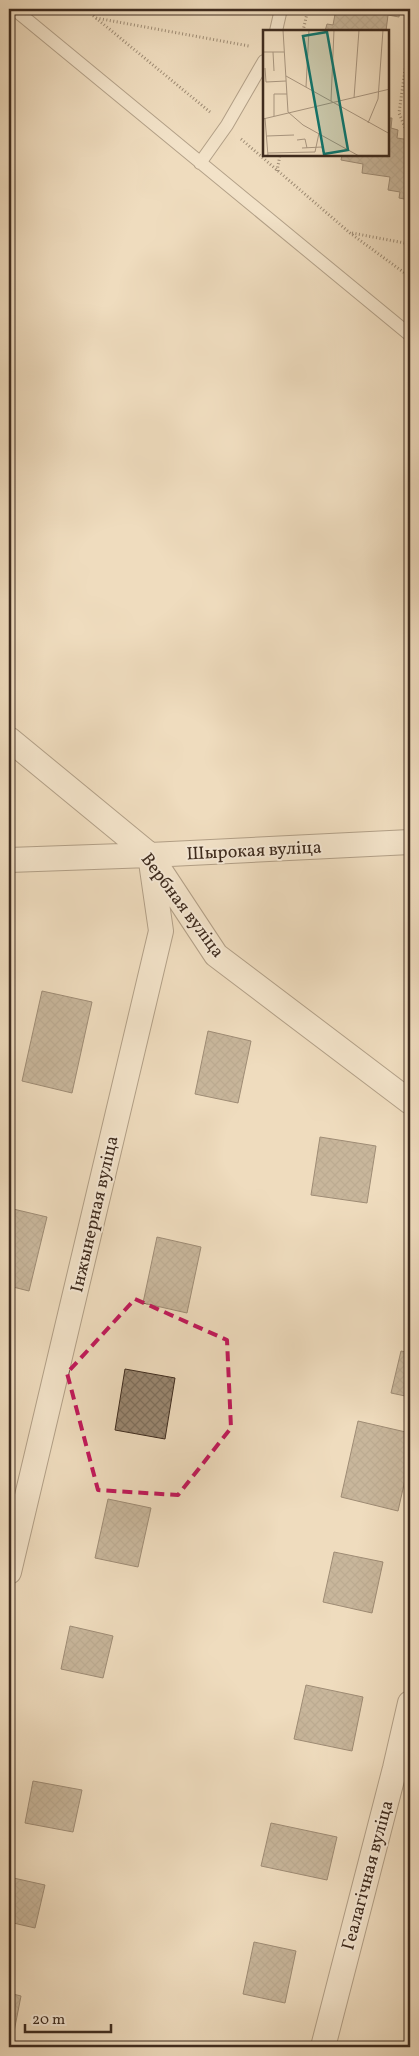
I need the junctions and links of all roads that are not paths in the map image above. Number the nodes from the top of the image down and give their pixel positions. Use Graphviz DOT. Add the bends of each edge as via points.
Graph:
graph roads {
  1 [pos="14,9"];
  2 [pos="281,9"];
  3 [pos="276,30"];
  4 [pos="263,63"];
  5 [pos="200,163"];
  6 [pos="410,335"];
  7 [pos="9,739"];
  8 [pos="410,842"];
  9 [pos="150,855"];
  10 [pos="9,860"];
  11 [pos="410,1102"];
  12 [pos="9,1572"];
  13 [pos="410,1703"];
  14 [pos="323,2047"];
  1 -- 5 [label="lane"];
  2 -- 3 [label="lane"];
  4 -- 5 [label="lane"];
  5 -- 6 [label="lane"];
  7 -- 9 [label="street, Вербная вуліца"];
  8 -- 9 [label="street, Шырокая вуліца"];
  9 -- 10 [label="street, Шырокая вуліца"];
  9 -- 11 [label="street, Вербная вуліца" via="216,955"];
  9 -- 12 [label="street, Інжынерная вуліца" via="161,931"];
  13 -- 14 [label="street, Геалагічная вуліца"];
}
